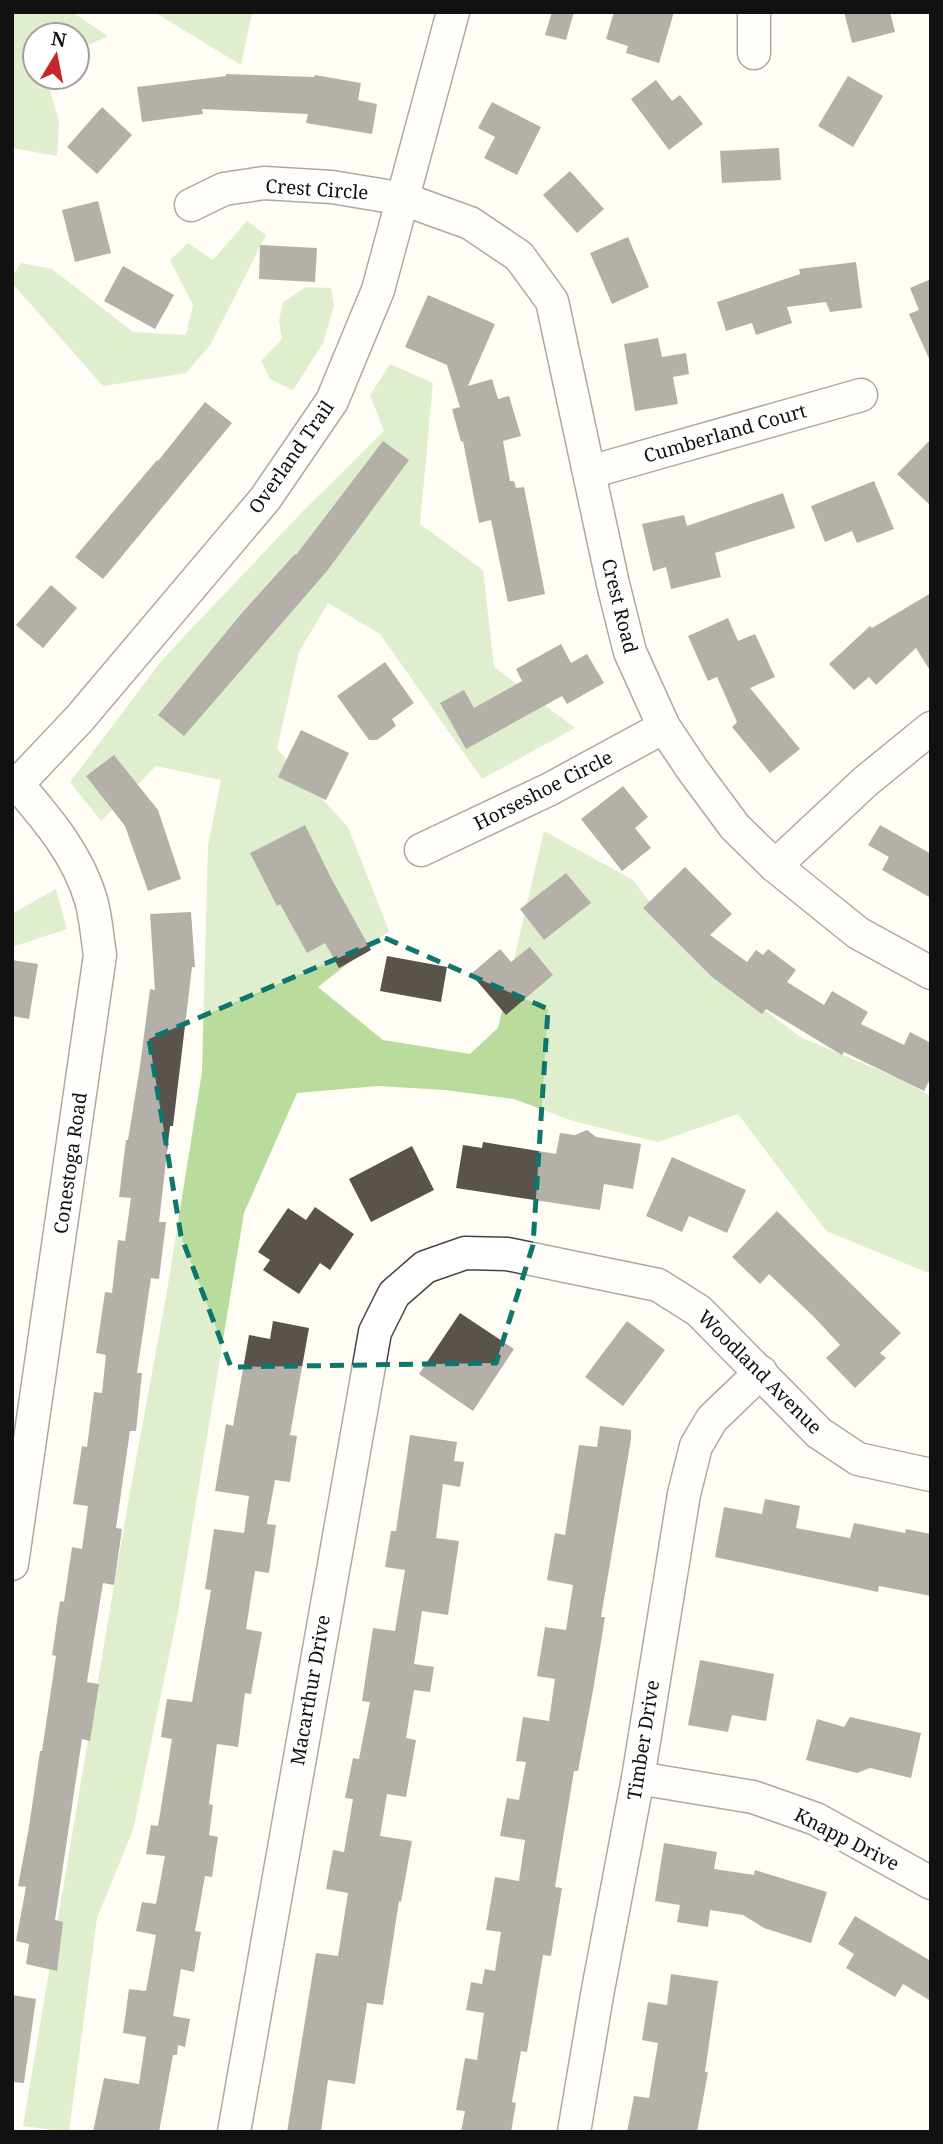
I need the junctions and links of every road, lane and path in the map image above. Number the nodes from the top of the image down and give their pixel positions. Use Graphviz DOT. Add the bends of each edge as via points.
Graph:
graph roads {
  1 [pos="453,12"];
  2 [pos="754,12"];
  3 [pos="754,52"];
  4 [pos="404,199"];
  5 [pos="191,205"];
  6 [pos="861,395"];
  7 [pos="590,472"];
  8 [pos="664,727"];
  9 [pos="931,728"];
  10 [pos="15,787"];
  11 [pos="421,850"];
  12 [pos="775,866"];
  13 [pos="931,973"];
  14 [pos="425,1267"];
  15 [pos="761,1372"];
  16 [pos="931,1475"];
  17 [pos="12,1564"];
  18 [pos="638,1778"];
  19 [pos="927,1873"];
  20 [pos="234,2132"];
  21 [pos="574,2132"];
  1 -- 4 [label="street, Overland Trail"];
  2 -- 3 [label="street"];
  4 -- 5 [label="street, Crest Circle" via="332,187 264,183 224,189"];
  4 -- 7 [label="street, Crest Road" via="470,223 519,256 552,301"];
  4 -- 10 [label="street, Overland Trail" via="378,290 332,401 265,499 80,719"];
  6 -- 7 [label="street, Cumberland Court"];
  7 -- 8 [label="street, Crest Road" via="630,652"];
  8 -- 11 [label="street, Horseshoe Circle" via="550,789"];
  8 -- 12 [label="street, Crest Road" via="735,827"];
  9 -- 12 [label="street"];
  10 -- 17 [label="street, Conestoga Road" via="73,856 92,901 100,955"];
  12 -- 13 [label="street, Crest Road" via="858,933"];
  14 -- 15 [label="street, Woodland Avenue" via="465,1253 507,1254 658,1285 699,1311"];
  14 -- 20 [label="street, Macarthur Drive" via="394,1294 375,1332"];
  15 -- 16 [label="street, Woodland Avenue" via="820,1433 858,1459"];
  15 -- 18 [label="street, Timber Drive" via="712,1419 696,1446 684,1494"];
  18 -- 19 [label="street, Knapp Drive" via="753,1797 816,1819"];
  18 -- 21 [label="street, Timber Drive"];
}
